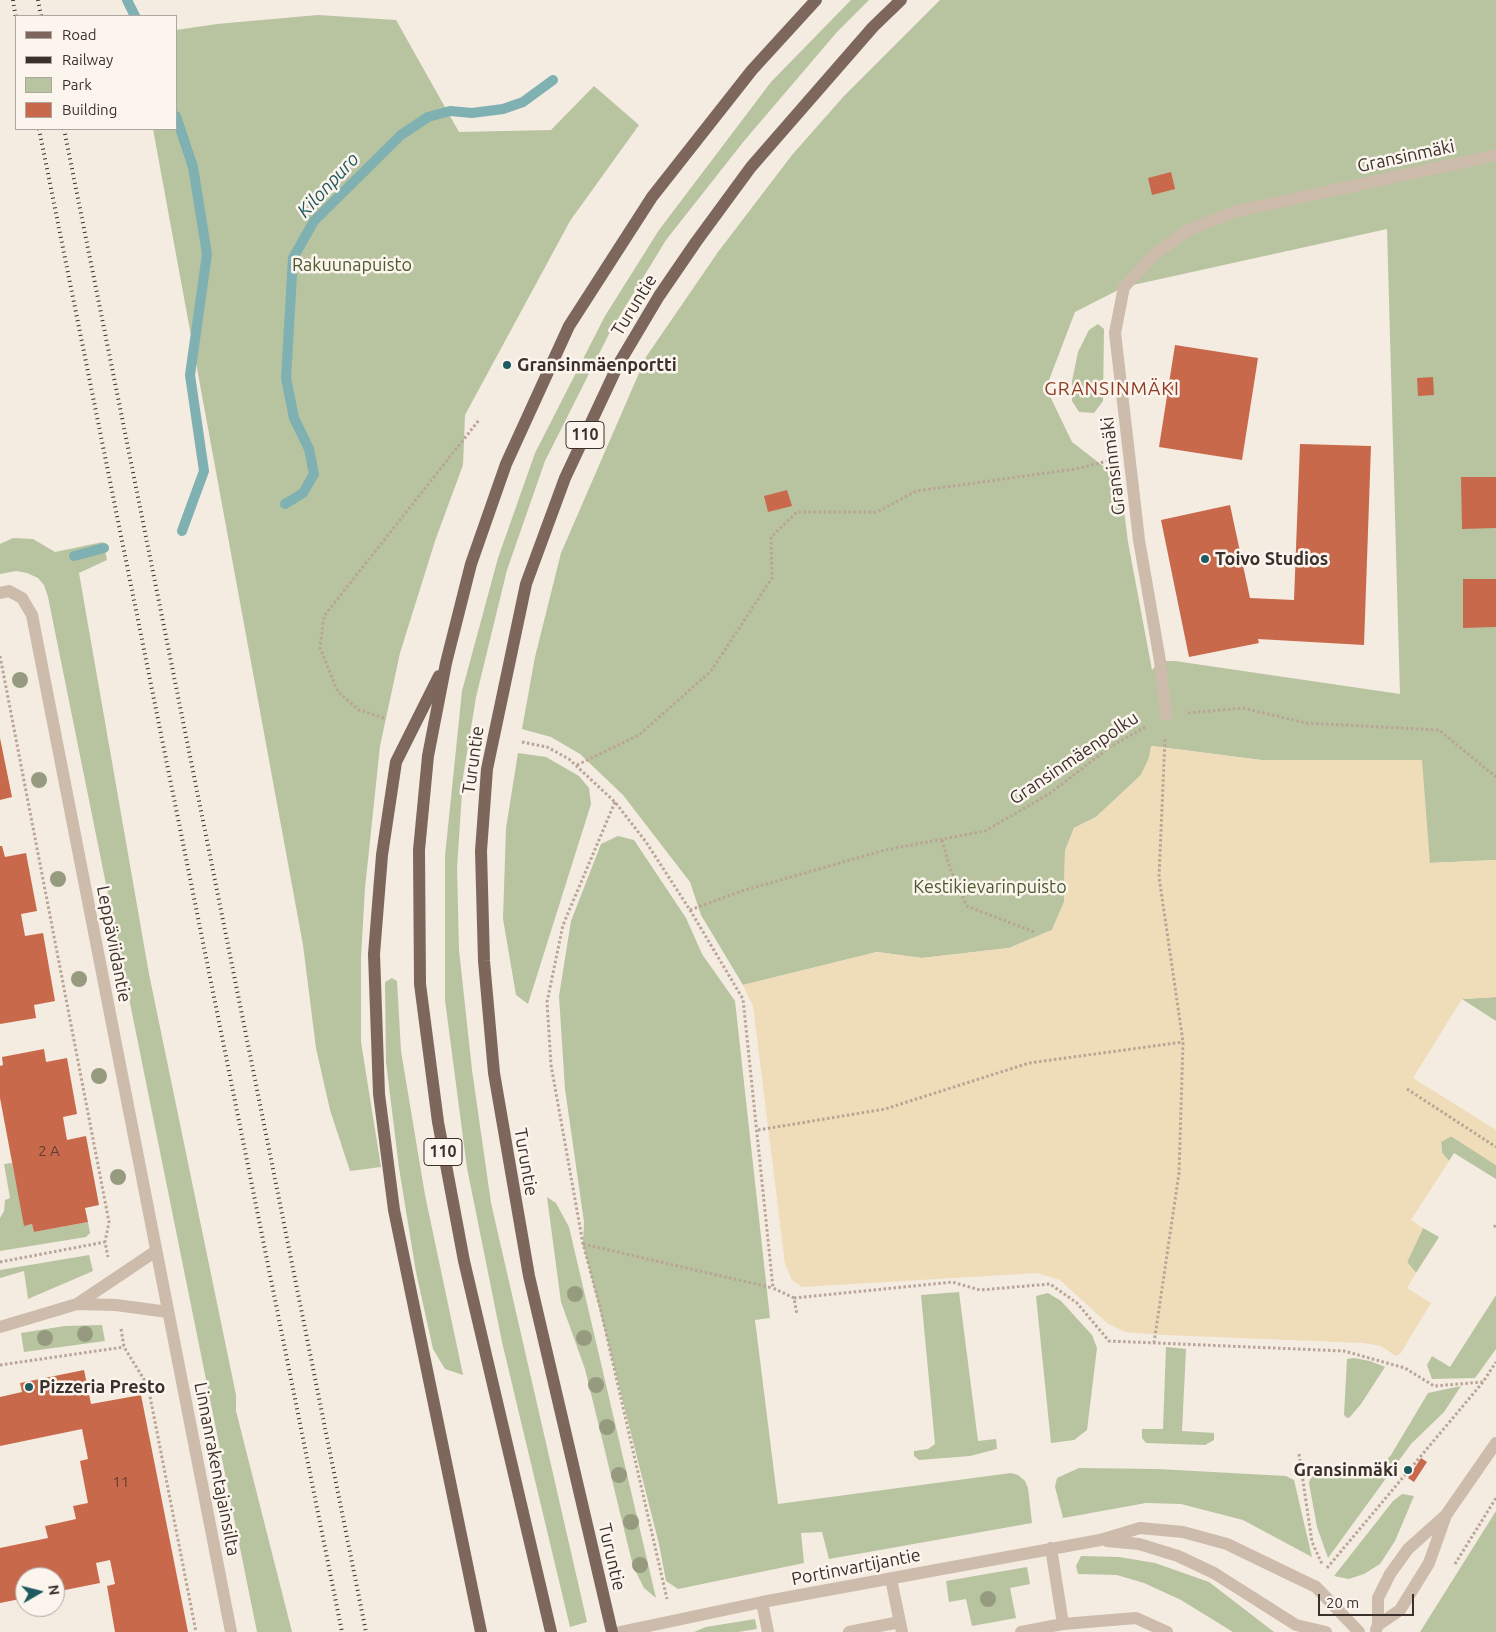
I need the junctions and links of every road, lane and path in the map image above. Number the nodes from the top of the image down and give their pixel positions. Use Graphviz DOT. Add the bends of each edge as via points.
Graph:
graph roads {
  1 [pos="816,0"];
  2 [pos="901,0"];
  3 [pos="1496,155"];
  4 [pos="479,420"];
  5 [pos="1129,456"];
  6 [pos="4,592"];
  7 [pos="0,656"];
  8 [pos="446,663"];
  9 [pos="1166,715"];
  10 [pos="384,718"];
  11 [pos="522,742"];
  12 [pos="577,765"];
  13 [pos="1496,777"];
  14 [pos="615,802"];
  15 [pos="942,840"];
  16 [pos="690,910"];
  17 [pos="1034,932"];
  18 [pos="1183,1042"];
  19 [pos="1406,1089"];
  20 [pos="758,1130"];
  21 [pos="1496,1147"];
  22 [pos="583,1244"];
  23 [pos="156,1251"];
  24 [pos="0,1262"];
  25 [pos="773,1288"];
  26 [pos="794,1298"];
  27 [pos="76,1304"];
  28 [pos="168,1312"];
  29 [pos="797,1315"];
  30 [pos="0,1327"];
  31 [pos="1154,1343"];
  32 [pos="1496,1362"];
  33 [pos="0,1365"];
  34 [pos="1483,1382"];
  35 [pos="1496,1443"];
  36 [pos="1299,1454"];
  37 [pos="1446,1515"];
  38 [pos="1100,1540"];
  39 [pos="1051,1548"];
  40 [pos="891,1579"];
  41 [pos="762,1602"];
  42 [pos="671,1621"];
  43 [pos="1063,1624"];
  44 [pos="901,1627"];
  45 [pos="1376,1628"];
  46 [pos="196,1632"];
  47 [pos="231,1632"];
  48 [pos="482,1632"];
  49 [pos="551,1632"];
  50 [pos="612,1632"];
  51 [pos="620,1632"];
  52 [pos="768,1632"];
  53 [pos="849,1632"];
  54 [pos="1021,1632"];
  55 [pos="1167,1632"];
  56 [pos="1326,1632"];
  57 [pos="1359,1632"];
  1 -- 8 [label="main road, 110" via="752,70 652,197 569,326 506,464 471,564"];
  2 -- 50 [label="main road, Turuntie / 110" via="873,27 751,167 664,288 618,365 565,478 526,584 487,769 482,869 484,961 494,1073 529,1276"];
  3 -- 5 [label="street, Gransinmäki" via="1234,212 1187,231 1156,252 1124,287 1115,333"];
  4 -- 10 [label="path" via="324,616 320,648 338,692 359,710"];
  5 -- 9 [label="street, Gransinmäki"];
  5 -- 12 [label="path" via="1076,469 916,491 876,512 798,512 771,538 772,578 711,671 639,735"];
  6 -- 23 [label="street, Leppäviidantie" via="22,598 32,615"];
  7 -- 24 [label="path" via="110,1222 105,1242"];
  8 -- 48 [label="main road" via="396,762 382,855 374,954 379,1094 394,1210"];
  8 -- 49 [label="main road, 110" via="428,756 420,850 420,984 438,1122 464,1261"];
  9 -- 13 [label="path, Gransinmäenpolku" via="1243,708 1306,723 1439,730"];
  9 -- 15 [label="path, Gransinmäenpolku" via="1110,747 1050,794 985,831"];
  9 -- 18 [label="path" via="1159,877"];
  11 -- 12 [label="path" via="547,747"];
  12 -- 14 [label="path"];
  14 -- 16 [label="path" via="646,842"];
  14 -- 22 [label="path" via="563,926 547,1002 551,1065"];
  15 -- 16 [label="path, Gransinmäenpolku" via="885,850 742,891"];
  15 -- 17 [label="path" via="967,906"];
  16 -- 20 [label="path" via="742,999"];
  18 -- 20 [label="path" via="1029,1063 885,1109"];
  18 -- 31 [label="path" via="1179,1173"];
  19 -- 21 [label="path"];
  20 -- 25 [label="path"];
  22 -- 25 [label="path"];
  22 -- 42 [label="path"];
  23 -- 27 [label="street"];
  23 -- 28 [label="street, Leppäviidantie"];
  25 -- 26 [label="path"];
  26 -- 29 [label="path"];
  26 -- 31 [label="path" via="952,1282 980,1290 1050,1284 1076,1303 1110,1341"];
  27 -- 28 [label="street"];
  27 -- 30 [label="street"];
  28 -- 47 [label="street, Linnanrakentajainsilta"];
  31 -- 34 [label="path" via="1344,1351 1405,1368 1434,1386"];
  32 -- 34 [label="path"];
  33 -- 46 [label="path" via="124,1347 148,1386"];
  34 -- 36 [label="path" via="1325,1571 1312,1542"];
  35 -- 37 [label="street"];
  37 -- 45 [label="street" via="1429,1562 1400,1610"];
  37 -- 45 [label="street" via="1408,1549 1390,1574 1378,1598"];
  38 -- 39 [label="street, Portinvartijantie"];
  38 -- 56 [label="street, Portinvartijantie" via="1139,1544 1178,1556 1214,1573 1296,1625"];
  38 -- 57 [label="street, Portinvartijantie" via="1140,1528 1183,1532 1227,1544 1316,1587"];
  39 -- 40 [label="street, Portinvartijantie"];
  39 -- 43 [label="street"];
  40 -- 41 [label="street, Portinvartijantie"];
  40 -- 44 [label="street"];
  41 -- 42 [label="street, Portinvartijantie"];
  41 -- 52 [label="street"];
  42 -- 51 [label="street, Portinvartijantie"];
  43 -- 54 [label="street"];
  43 -- 55 [label="street" via="1136,1618"];
  44 -- 53 [label="street"];
}
